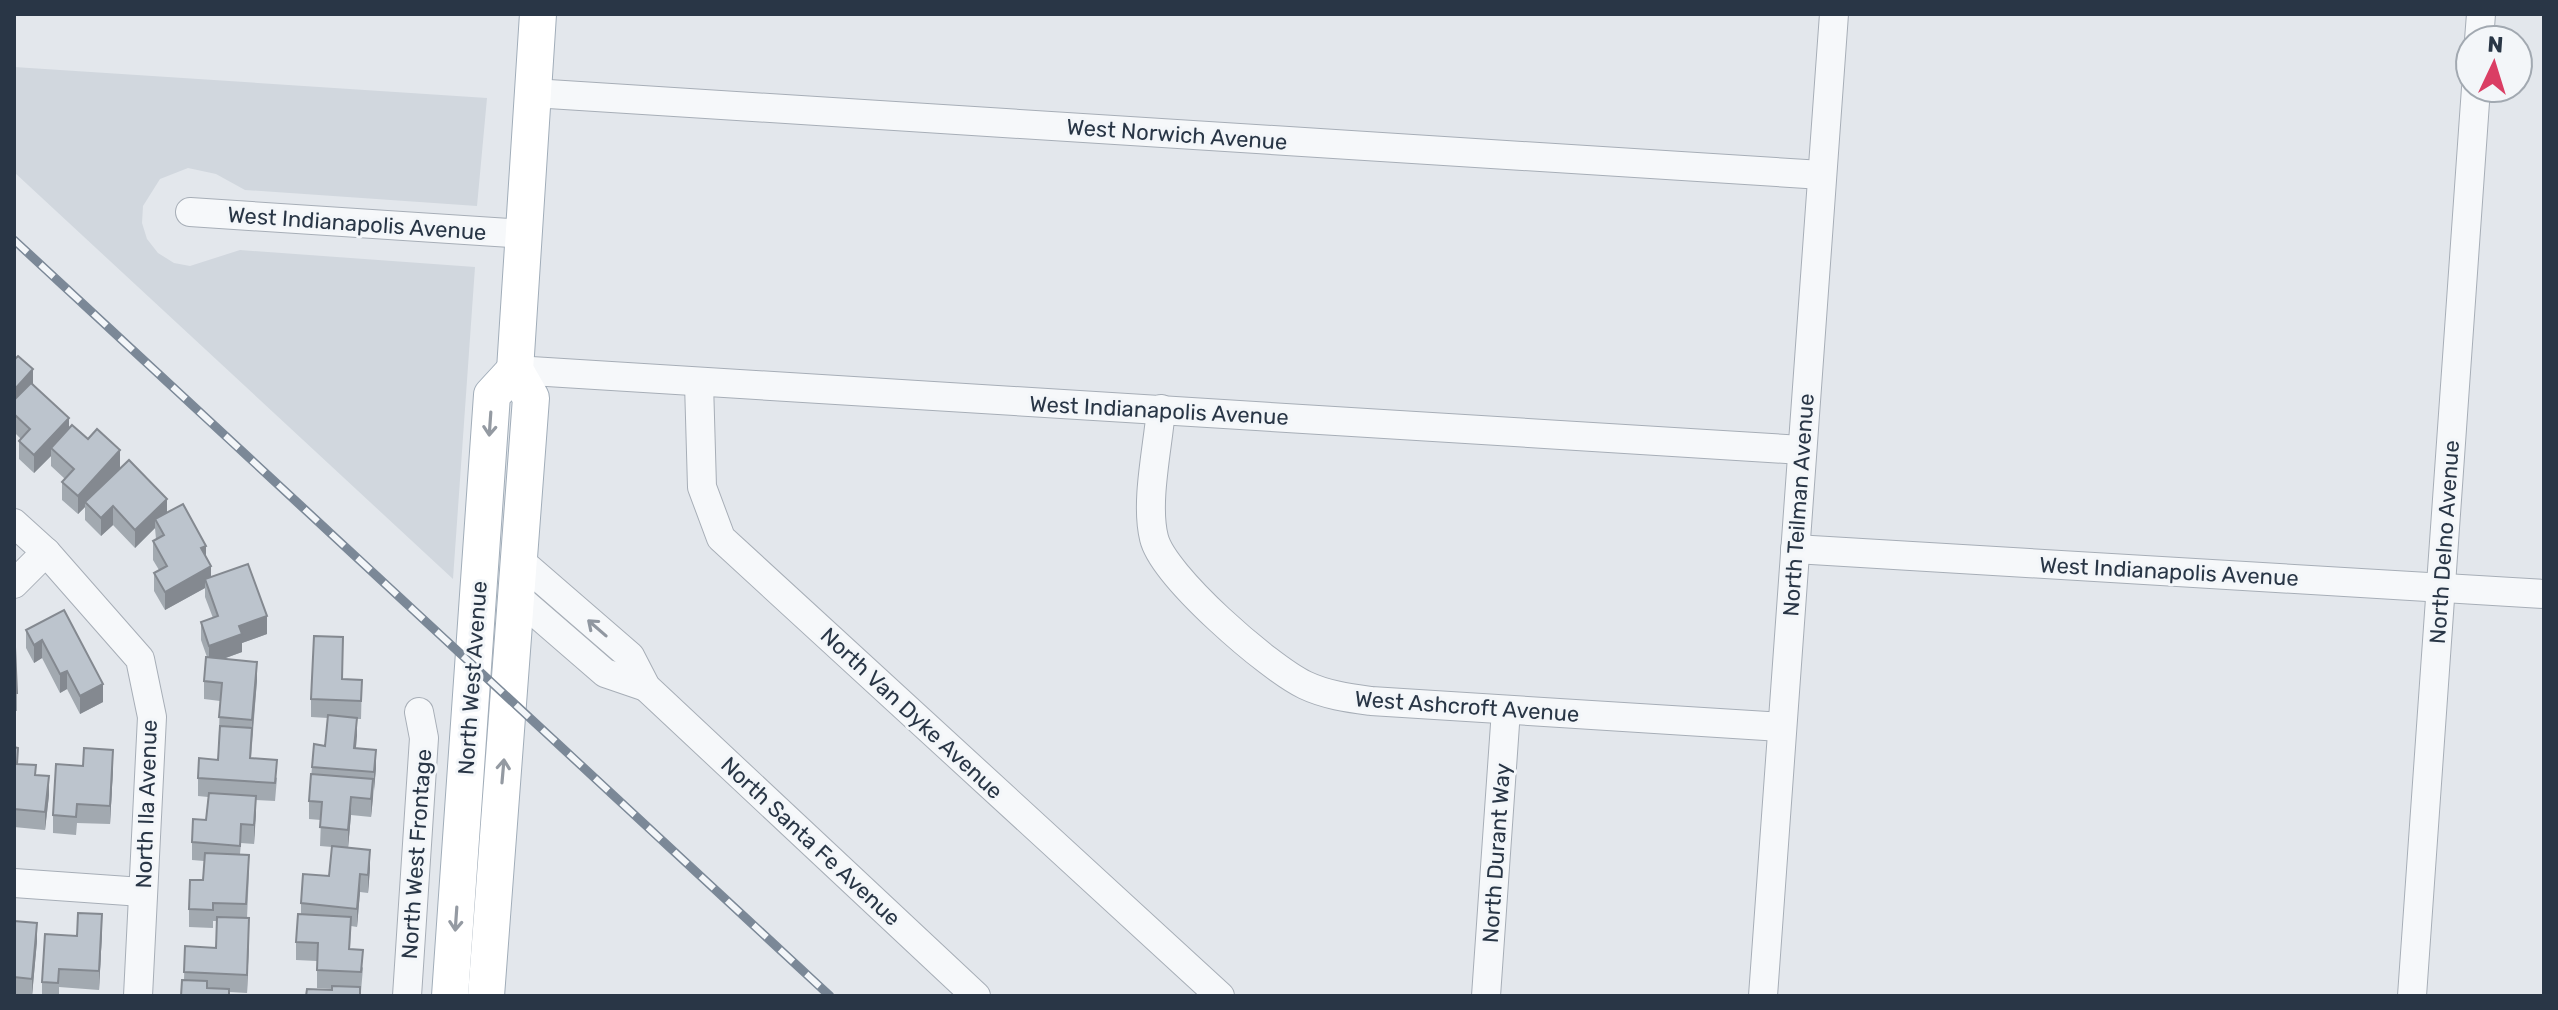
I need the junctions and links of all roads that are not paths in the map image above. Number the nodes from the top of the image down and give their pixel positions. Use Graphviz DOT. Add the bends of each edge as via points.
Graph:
graph roads {
  1 [pos="538,14"];
  2 [pos="1834,14"];
  3 [pos="533,93"];
  4 [pos="2475,104"];
  5 [pos="1822,175"];
  6 [pos="190,212"];
  7 [pos="524,234"];
  8 [pos="515,370"];
  9 [pos="699,383"];
  10 [pos="1161,409"];
  11 [pos="1802,450"];
  12 [pos="485,488"];
  13 [pos="14,523"];
  14 [pos="1795,549"];
  15 [pos="46,552"];
  16 [pos="518,559"];
  17 [pos="14,584"];
  18 [pos="2441,587"];
  19 [pos="2544,594"];
  20 [pos="515,595"];
  21 [pos="646,687"];
  22 [pos="1506,710"];
  23 [pos="419,712"];
  24 [pos="1782,727"];
  25 [pos="14,883"];
  26 [pos="142,892"];
  27 [pos="138,996"];
  28 [pos="407,996"];
  29 [pos="450,996"];
  30 [pos="486,996"];
  31 [pos="976,996"];
  32 [pos="1220,996"];
  33 [pos="1486,996"];
  34 [pos="1763,996"];
  35 [pos="2412,996"];
  1 -- 3 [label="main road, North West Avenue"];
  2 -- 5 [label="street, North Teilman Avenue"];
  3 -- 5 [label="street, West Norwich Avenue"];
  3 -- 7 [label="main road, North West Avenue"];
  4 -- 18 [label="street, North Delno Avenue"];
  5 -- 11 [label="street, North Teilman Avenue"];
  6 -- 7 [label="street, West Indianapolis Avenue"];
  7 -- 8 [label="main road, North West Avenue"];
  8 -- 9 [label="street, West Indianapolis Avenue"];
  8 -- 12 [label="main road, North West Avenue, one-way" via="492,395"];
  8 -- 16 [label="main road, North West Avenue" via="531,398"];
  9 -- 10 [label="street, West Indianapolis Avenue"];
  9 -- 32 [label="street, North Van Dyke Avenue" via="702,487 721,538"];
  10 -- 11 [label="street, West Indianapolis Avenue"];
  10 -- 22 [label="street, West Ashcroft Avenue" via="1152,515 1160,555 1177,578 1268,661 1305,685 1335,695"];
  11 -- 14 [label="street, North Teilman Avenue"];
  12 -- 20 [label="main road" via="502,511 502,578"];
  12 -- 29 [label="main road, North West Avenue, one-way"];
  13 -- 15 [label="street, North Ila Avenue"];
  14 -- 18 [label="street, West Indianapolis Avenue"];
  14 -- 24 [label="street, North Teilman Avenue"];
  15 -- 17 [label="street"];
  15 -- 26 [label="street, North Ila Avenue" via="140,659 152,717"];
  16 -- 20 [label="main road, North West Avenue"];
  21 -- 16 [label="street, North Santa Fe Avenue, one-way" via="630,656"];
  18 -- 19 [label="street, West Indianapolis Avenue"];
  18 -- 35 [label="street, North Delno Avenue"];
  20 -- 21 [label="street, North Santa Fe Avenue" via="605,673"];
  30 -- 20 [label="main road, North West Avenue, one-way"];
  21 -- 31 [label="street, North Santa Fe Avenue"];
  22 -- 24 [label="street, West Ashcroft Avenue"];
  22 -- 33 [label="street, North Durant Way"];
  23 -- 28 [label="street, North West Frontage" via="424,738"];
  24 -- 34 [label="street, North Teilman Avenue"];
  25 -- 26 [label="street"];
  26 -- 27 [label="street, North Ila Avenue"];
}
